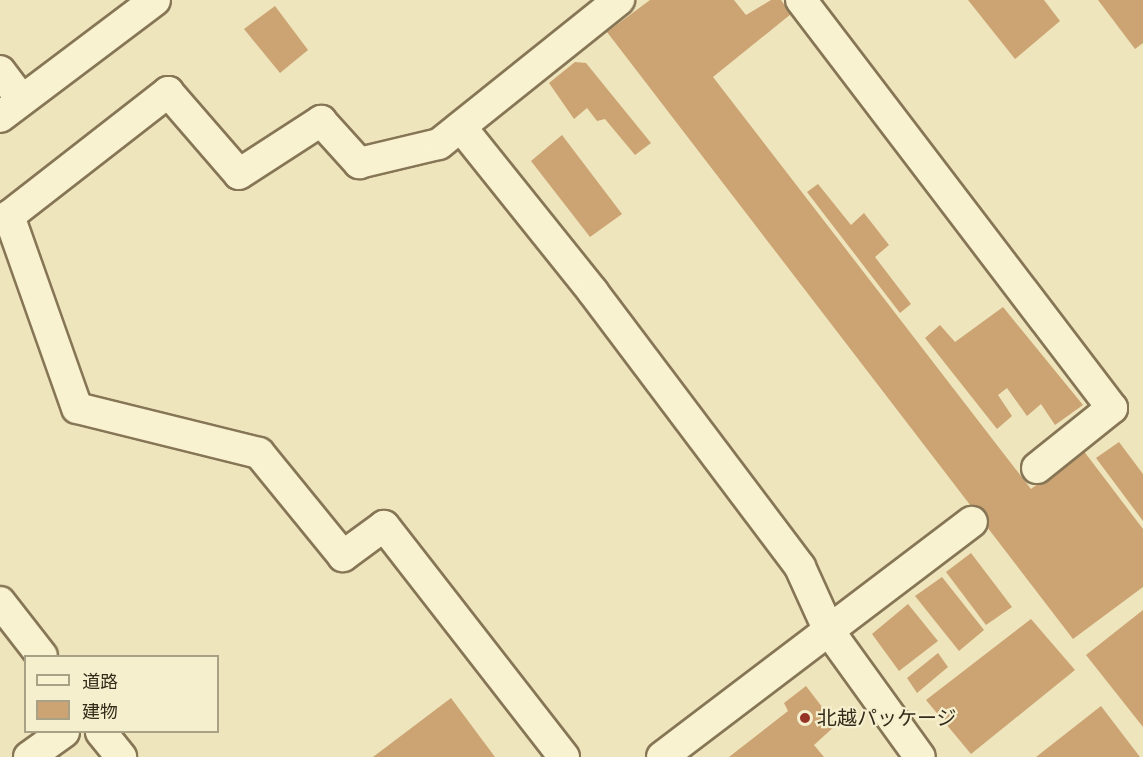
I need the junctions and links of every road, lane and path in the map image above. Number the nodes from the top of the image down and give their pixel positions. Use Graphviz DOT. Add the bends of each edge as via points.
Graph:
graph roads {
  1 [pos="155,0"];
  2 [pos="619,0"];
  3 [pos="801,0"];
  4 [pos="0,71"];
  5 [pos="11,109"];
  6 [pos="461,127"];
  7 [pos="1037,468"];
  8 [pos="972,522"];
  9 [pos="0,602"];
  10 [pos="829,631"];
  11 [pos="40,655"];
  12 [pos="63,733"];
  13 [pos="102,733"];
  14 [pos="29,757"];
  15 [pos="121,757"];
  16 [pos="564,757"];
  17 [pos="662,757"];
  18 [pos="920,757"];
  1 -- 5 [label="street"];
  2 -- 6 [label="street"];
  3 -- 7 [label="street" via="1112,408"];
  4 -- 5 [label="street"];
  6 -- 10 [label="street" via="593,292 800,567"];
  6 -- 16 [label="street" via="440,144 359,163 321,121 239,174 168,92 9,216 77,408 259,453 343,556 384,526"];
  8 -- 10 [label="street"];
  9 -- 11 [label="street"];
  10 -- 17 [label="street"];
  10 -- 18 [label="street"];
  12 -- 14 [label="street"];
  13 -- 15 [label="street"];
}
